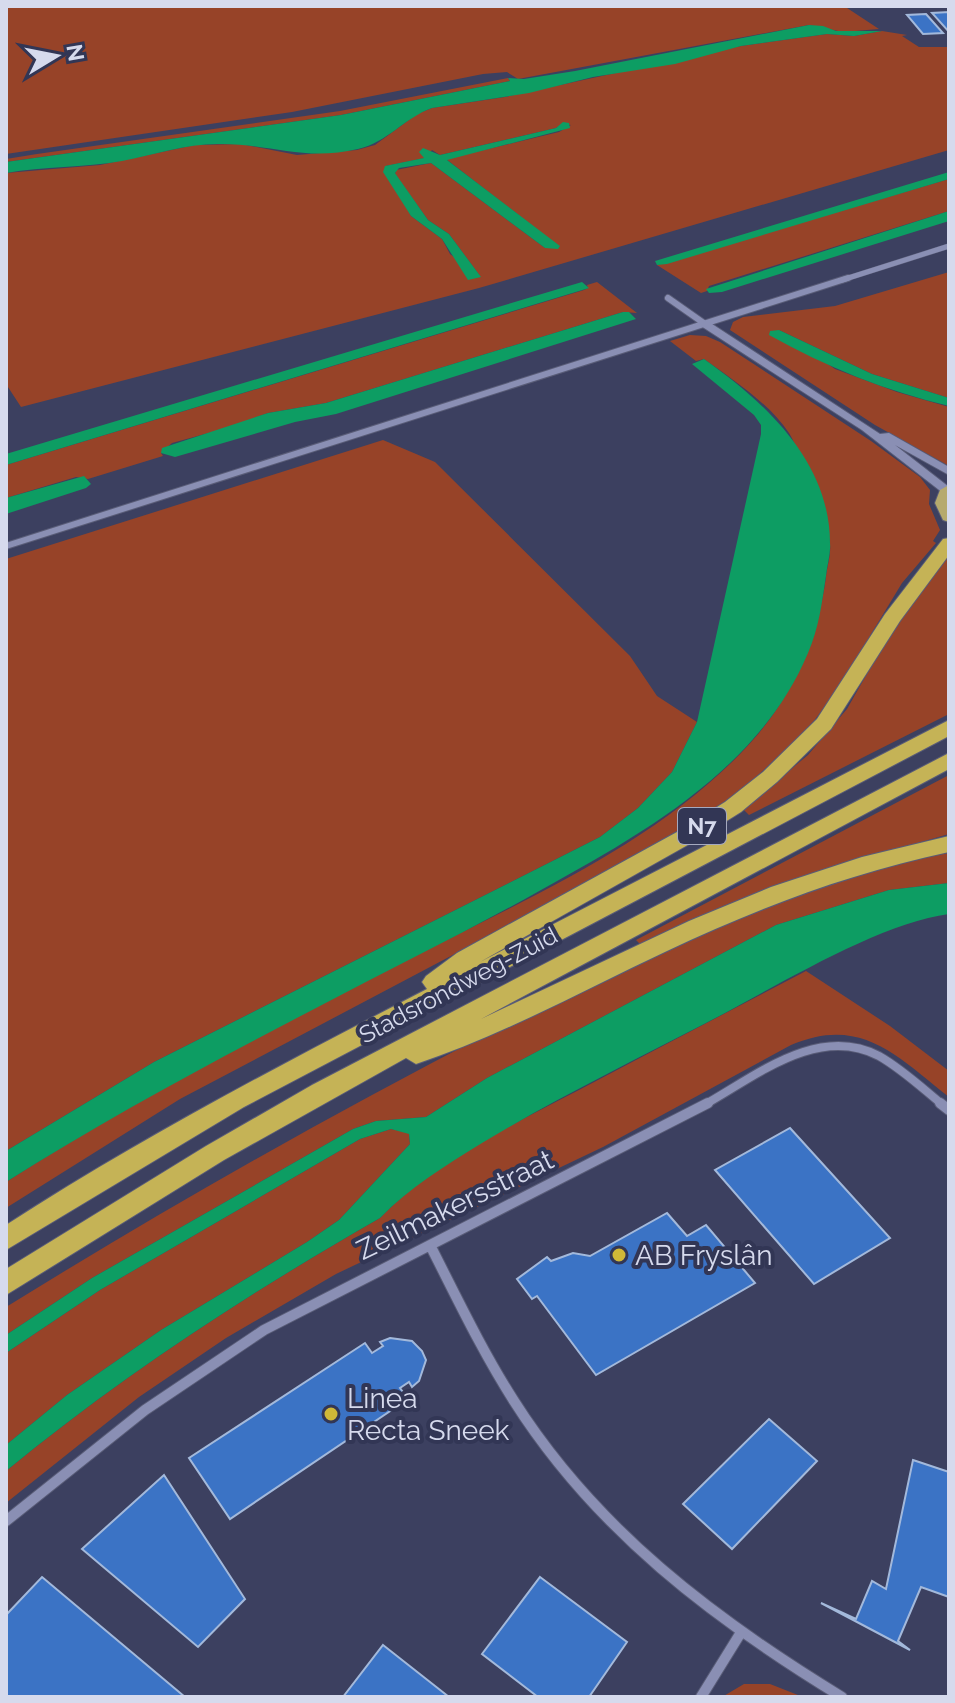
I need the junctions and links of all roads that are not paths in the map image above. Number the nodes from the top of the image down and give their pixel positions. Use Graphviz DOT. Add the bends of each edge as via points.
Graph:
graph roads {
  1 [pos="949,246"];
  2 [pos="668,298"];
  3 [pos="705,324"];
  4 [pos="866,428"];
  5 [pos="949,472"];
  6 [pos="948,490"];
  7 [pos="949,517"];
  8 [pos="949,543"];
  9 [pos="6,546"];
  10 [pos="949,727"];
  11 [pos="949,760"];
  12 [pos="949,844"];
  13 [pos="378,1023"];
  14 [pos="354,1074"];
  15 [pos="949,1110"];
  16 [pos="6,1239"];
  17 [pos="430,1245"];
  18 [pos="6,1283"];
  19 [pos="6,1521"];
  20 [pos="740,1634"];
  21 [pos="701,1697"];
  22 [pos="842,1697"];
  1 -- 3 [label="street"];
  2 -- 3 [label="street"];
  3 -- 4 [label="street"];
  3 -- 9 [label="street"];
  4 -- 5 [label="street"];
  4 -- 6 [label="street"];
  6 -- 7 [label="main road" via="942,505"];
  8 -- 13 [label="highway, N7" via="892,618 824,724 752,793 685,837 465,959"];
  10 -- 13 [label="highway, Stadsrondweg-Zuid / N7"];
  11 -- 14 [label="highway, Stadsrondweg-Zuid / N7"];
  12 -- 14 [label="highway, N7" via="808,881 462,1038"];
  13 -- 16 [label="highway, Stadsrondweg-Zuid / N7" via="235,1100"];
  14 -- 18 [label="highway, Stadsrondweg-Zuid / N7"];
  15 -- 17 [label="street, Zeilmakersstraat" via="863,1047 819,1045"];
  17 -- 19 [label="street, Zeilmakersstraat" via="343,1285 234,1348 148,1407"];
  17 -- 20 [label="street" via="508,1392 592,1506 636,1551"];
  20 -- 21 [label="street"];
  20 -- 22 [label="street"];
}
